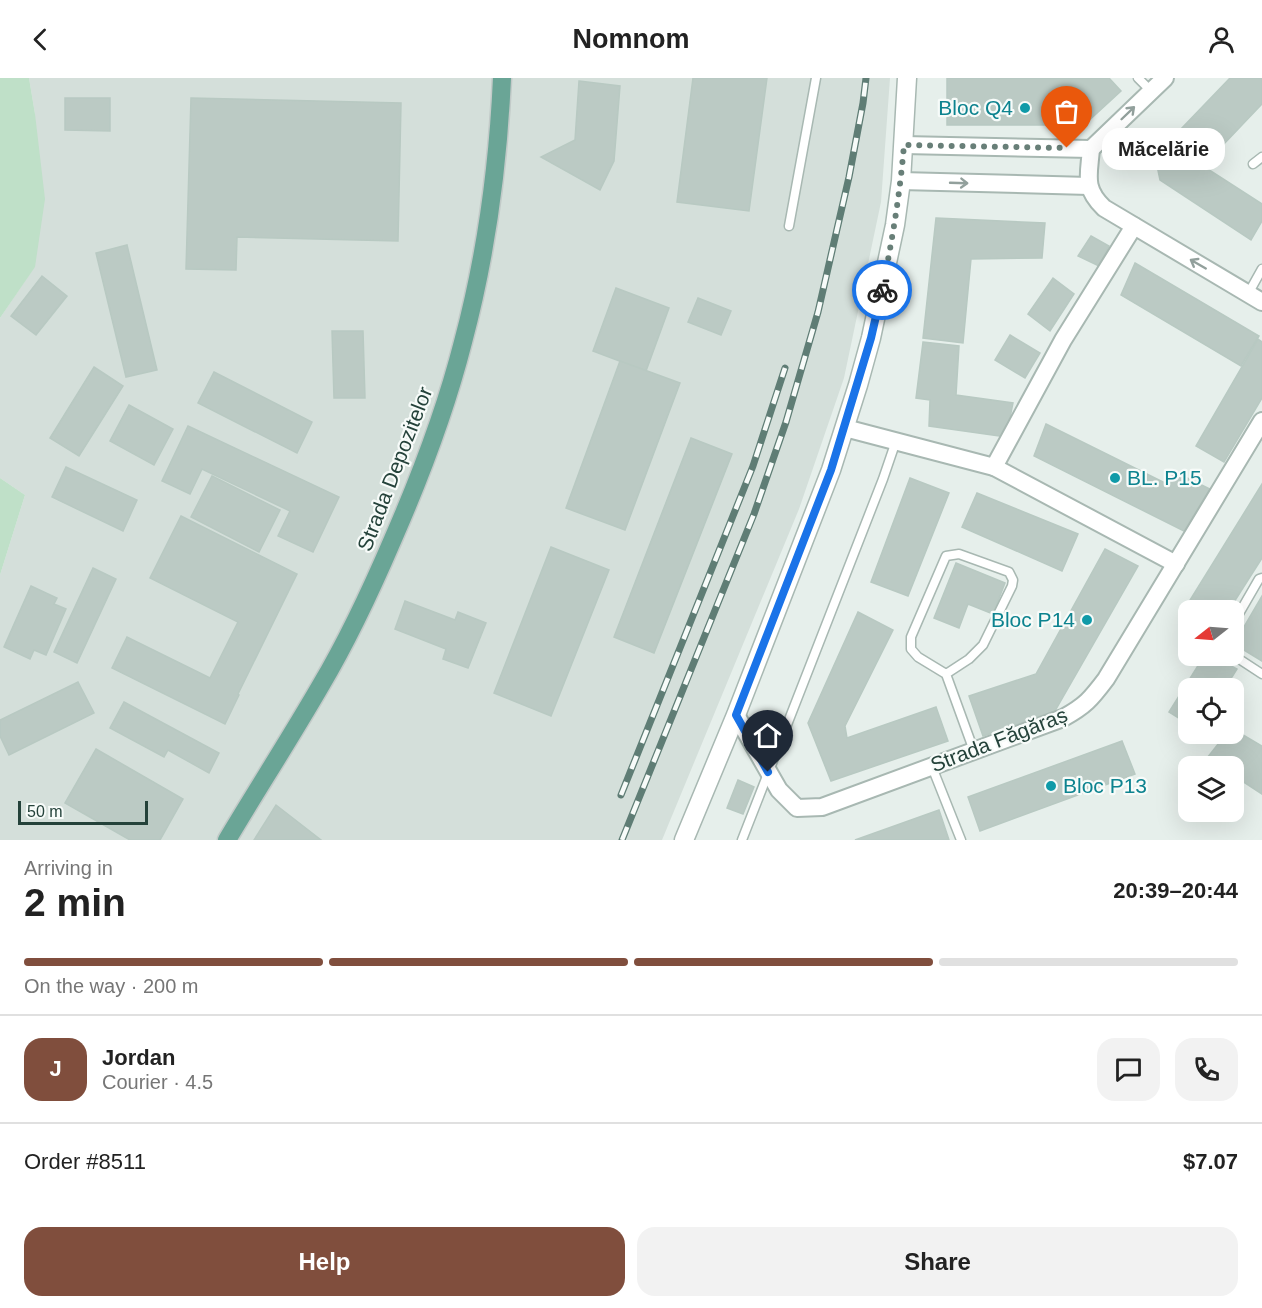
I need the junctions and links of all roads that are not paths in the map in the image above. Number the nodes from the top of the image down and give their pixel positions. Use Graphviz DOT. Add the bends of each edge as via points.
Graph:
graph roads {
  1 [pos="501,78"];
  2 [pos="816,78"];
  3 [pos="907,78"];
  4 [pos="1138,78"];
  5 [pos="1166,78"];
  6 [pos="1151,91"];
  7 [pos="904,145"];
  8 [pos="1091,149"];
  9 [pos="1262,157"];
  10 [pos="1253,164"];
  11 [pos="901,181"];
  12 [pos="1089,186"];
  13 [pos="789,226"];
  14 [pos="1134,226"];
  15 [pos="1262,269"];
  16 [pos="1255,298"];
  17 [pos="1262,421"];
  18 [pos="845,428"];
  19 [pos="896,441"];
  20 [pos="994,467"];
  21 [pos="1176,564"];
  22 [pos="1262,578"];
  23 [pos="1244,605"];
  24 [pos="1244,662"];
  25 [pos="946,674"];
  26 [pos="1262,674"];
  27 [pos="736,715"];
  28 [pos="974,751"];
  29 [pos="932,766"];
  30 [pos="768,772"];
  31 [pos="227,840"];
  32 [pos="684,840"];
  33 [pos="742,840"];
  34 [pos="961,840"];
  1 -- 31 [label="main road, Strada Depozitelor" via="494,174 476,290 449,391 416,485 376,578 322,684"];
  2 -- 13 [label="lane"];
  3 -- 7 [label="street"];
  4 -- 6 [label="lane"];
  5 -- 6 [label="street"];
  8 -- 6 [label="street, one-way"];
  7 -- 8 [label="street"];
  7 -- 11 [label="street"];
  8 -- 12 [label="street"];
  9 -- 10 [label="lane"];
  11 -- 12 [label="street, one-way"];
  11 -- 18 [label="street" via="871,338"];
  12 -- 14 [label="street" via="1104,208"];
  16 -- 14 [label="street, one-way"];
  14 -- 20 [label="street" via="1063,340"];
  15 -- 16 [label="lane"];
  17 -- 21 [label="street, Strada Făgăraș"];
  18 -- 19 [label="street"];
  18 -- 27 [label="street"];
  19 -- 20 [label="street"];
  19 -- 30 [label="lane"];
  20 -- 21 [label="street"];
  21 -- 28 [label="street, Strada Făgăraș" via="1090,700 1063,718"];
  22 -- 23 [label="lane"];
  24 -- 26 [label="lane"];
  25 -- 25 [label="lane" via="918,657 911,649 911,637 946,556 959,554 1009,572 1013,580 983,645"];
  25 -- 28 [label="lane"];
  27 -- 30 [label="street, Strada Făgăraș"];
  27 -- 32 [label="street"];
  28 -- 29 [label="street, Strada Făgăraș"];
  29 -- 30 [label="street, Strada Făgăraș" via="822,807 797,808"];
  29 -- 34 [label="lane"];
  30 -- 33 [label="lane"];
}
